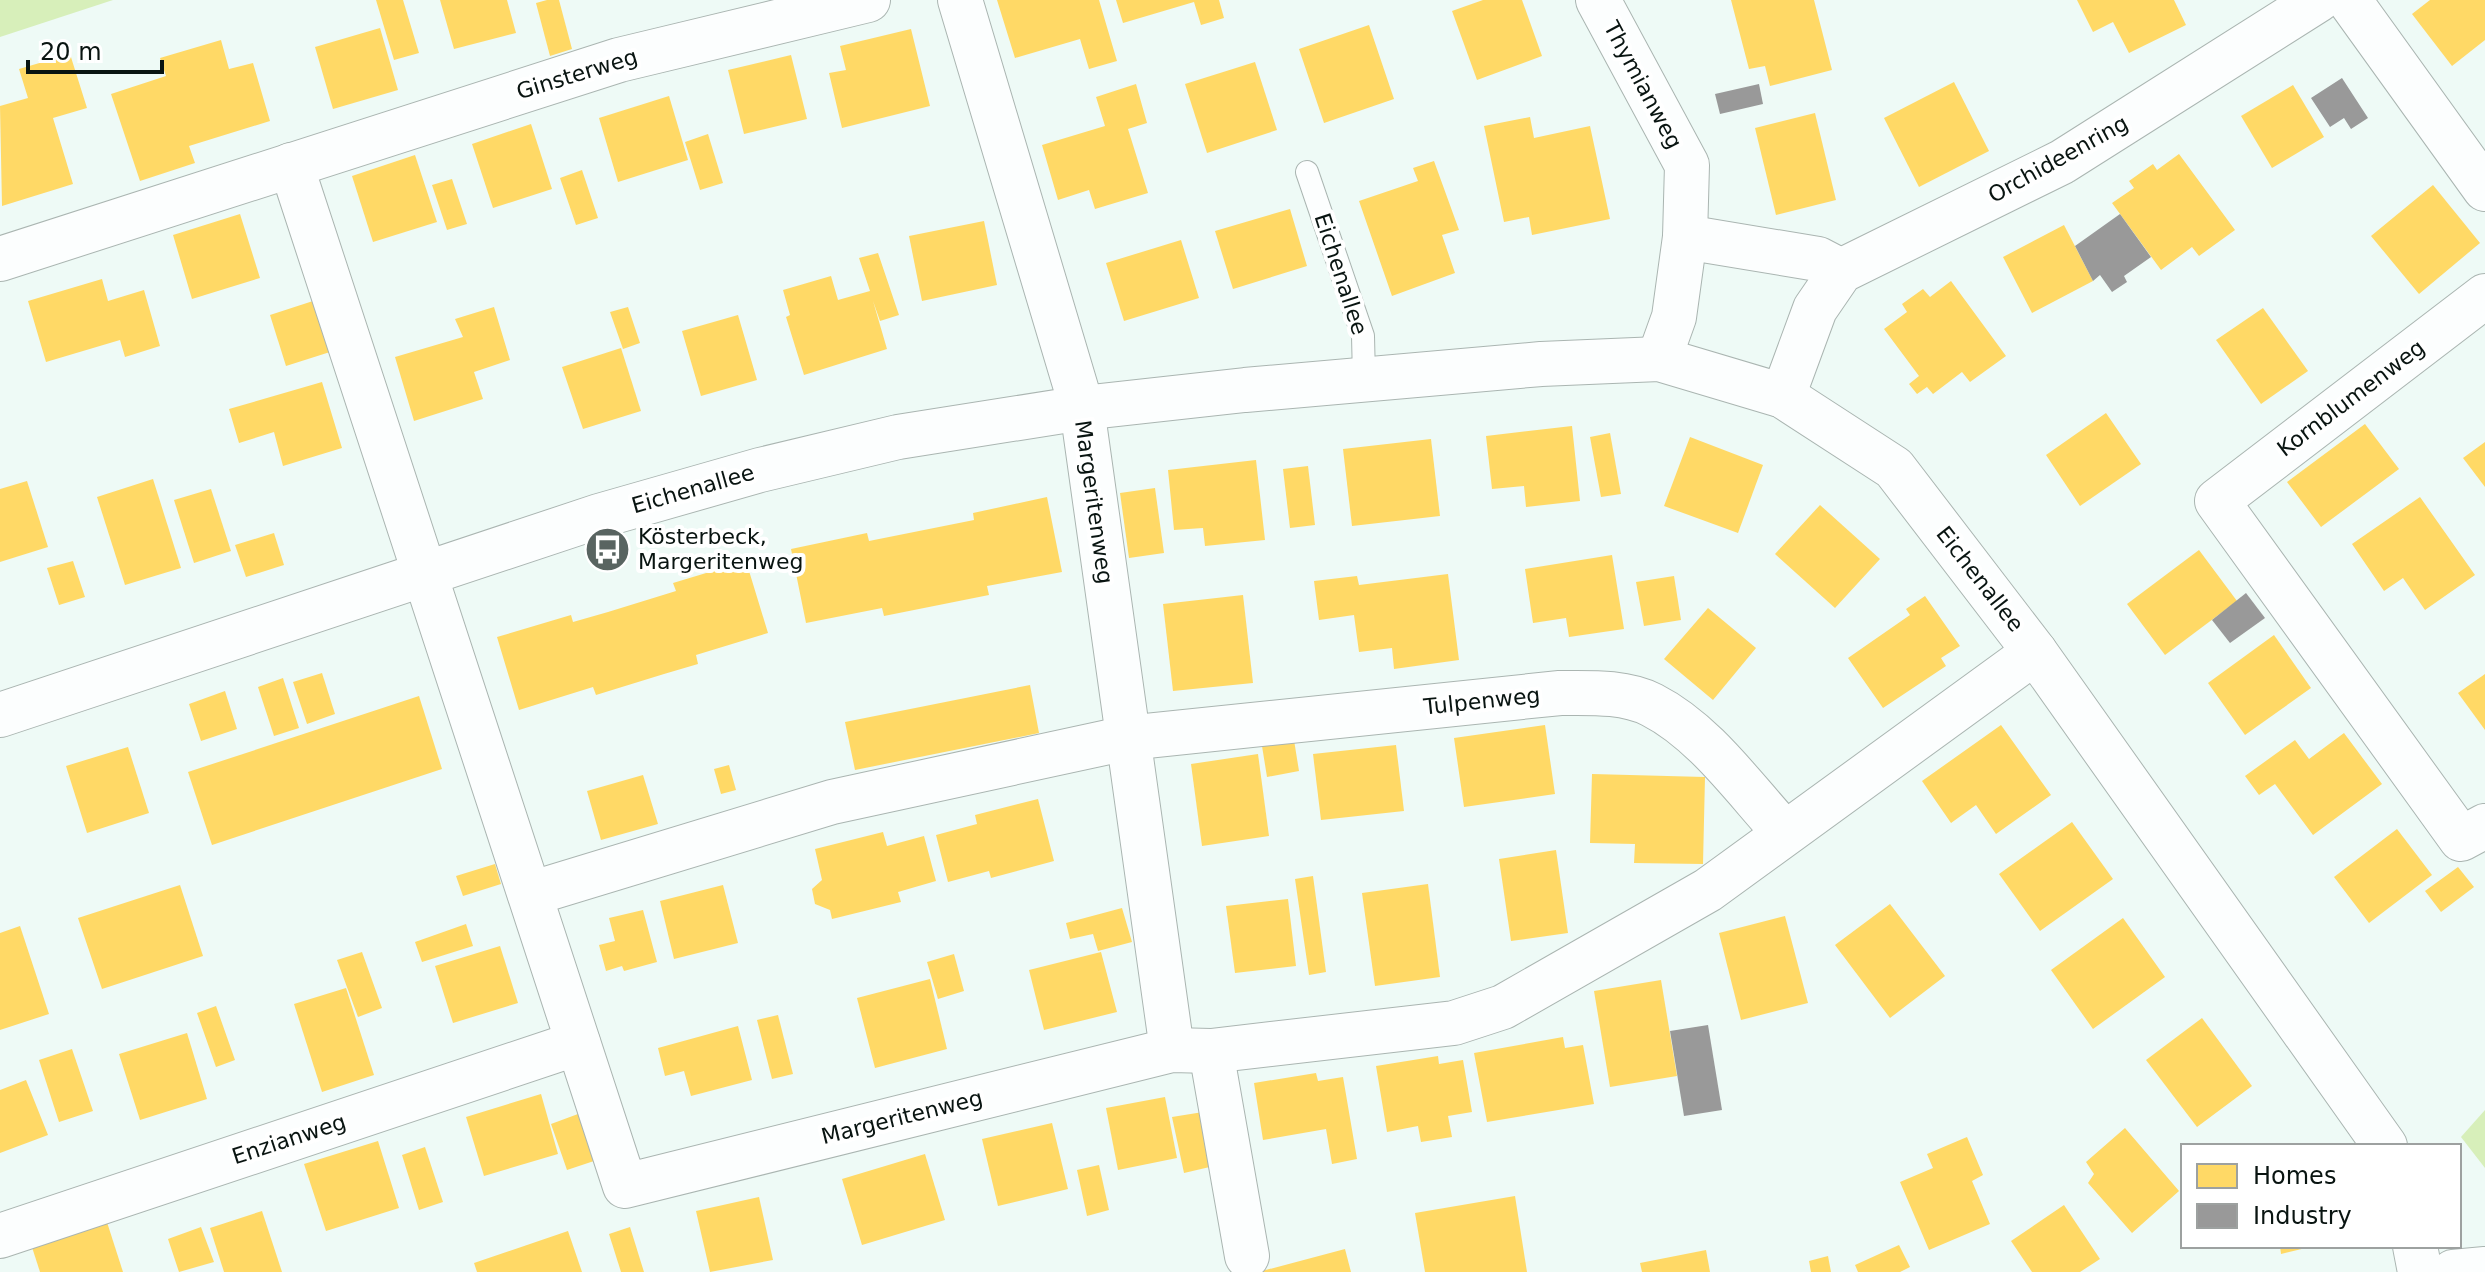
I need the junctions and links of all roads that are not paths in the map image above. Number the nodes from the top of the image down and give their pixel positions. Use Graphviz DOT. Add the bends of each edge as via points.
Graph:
graph roads {
  1 [pos="868,0"];
  2 [pos="960,0"];
  3 [pos="1598,0"];
  4 [pos="2318,0"];
  5 [pos="2349,0"];
  6 [pos="2258,17"];
  7 [pos="291,165"];
  8 [pos="1307,172"];
  9 [pos="2485,189"];
  10 [pos="1685,237"];
  11 [pos="0,259"];
  12 [pos="1841,271"];
  13 [pos="2485,296"];
  14 [pos="1659,359"];
  15 [pos="1364,378"];
  16 [pos="1783,396"];
  17 [pos="1082,408"];
  18 [pos="424,574"];
  19 [pos="2035,652"];
  20 [pos="0,715"];
  21 [pos="1127,738"];
  22 [pos="2485,826"];
  23 [pos="1785,833"];
  24 [pos="530,894"];
  25 [pos="578,1043"];
  26 [pos="1192,1050"];
  27 [pos="2384,1144"];
  28 [pos="0,1236"];
  29 [pos="2415,1248"];
  30 [pos="1247,1256"];
  31 [pos="2485,1269"];
  32 [pos="2420,1272"];
  33 [pos="2453,1272"];
  1 -- 7 [label="street, Ginsterweg" via="619,60"];
  2 -- 17 [label="street"];
  3 -- 10 [label="street, Thymianweg" via="1687,165"];
  4 -- 6 [label="street, Orchideenring"];
  5 -- 9 [label="street"];
  6 -- 12 [label="street, Orchideenring" via="2062,162"];
  7 -- 11 [label="street, Ginsterweg"];
  7 -- 18 [label="street"];
  8 -- 15 [label="lane, Eichenallee" via="1363,336"];
  10 -- 12 [label="street" via="1818,259"];
  10 -- 14 [label="street, Thymianweg" via="1674,317"];
  12 -- 16 [label="street, Orchideenring" via="1815,309"];
  13 -- 22 [label="street, Kornblumenweg" via="2217,501 2461,839"];
  14 -- 15 [label="street, Eichenallee"];
  14 -- 16 [label="street, Eichenallee"];
  15 -- 17 [label="street, Eichenallee"];
  16 -- 19 [label="street, Eichenallee" via="1894,468"];
  17 -- 18 [label="street, Eichenallee" via="898,437 760,470"];
  17 -- 21 [label="street, Margeritenweg"];
  18 -- 20 [label="street, Eichenallee"];
  18 -- 24 [label="street, Margeritenweg"];
  19 -- 23 [label="street"];
  19 -- 27 [label="street, Eichenallee"];
  21 -- 23 [label="street, Tulpenweg" via="1560,693 1608,693 1650,703 1688,729"];
  21 -- 24 [label="street" via="832,802"];
  21 -- 26 [label="street, Margeritenweg"];
  23 -- 26 [label="street" via="1708,890 1503,1007 1454,1023"];
  24 -- 25 [label="street, Margeritenweg"];
  25 -- 26 [label="street, Margeritenweg" via="625,1186"];
  25 -- 28 [label="street, Enzianweg"];
  26 -- 30 [label="street, Margeritenweg"];
  29 -- 32 [label="street"];
  31 -- 33 [label="street"];
}
